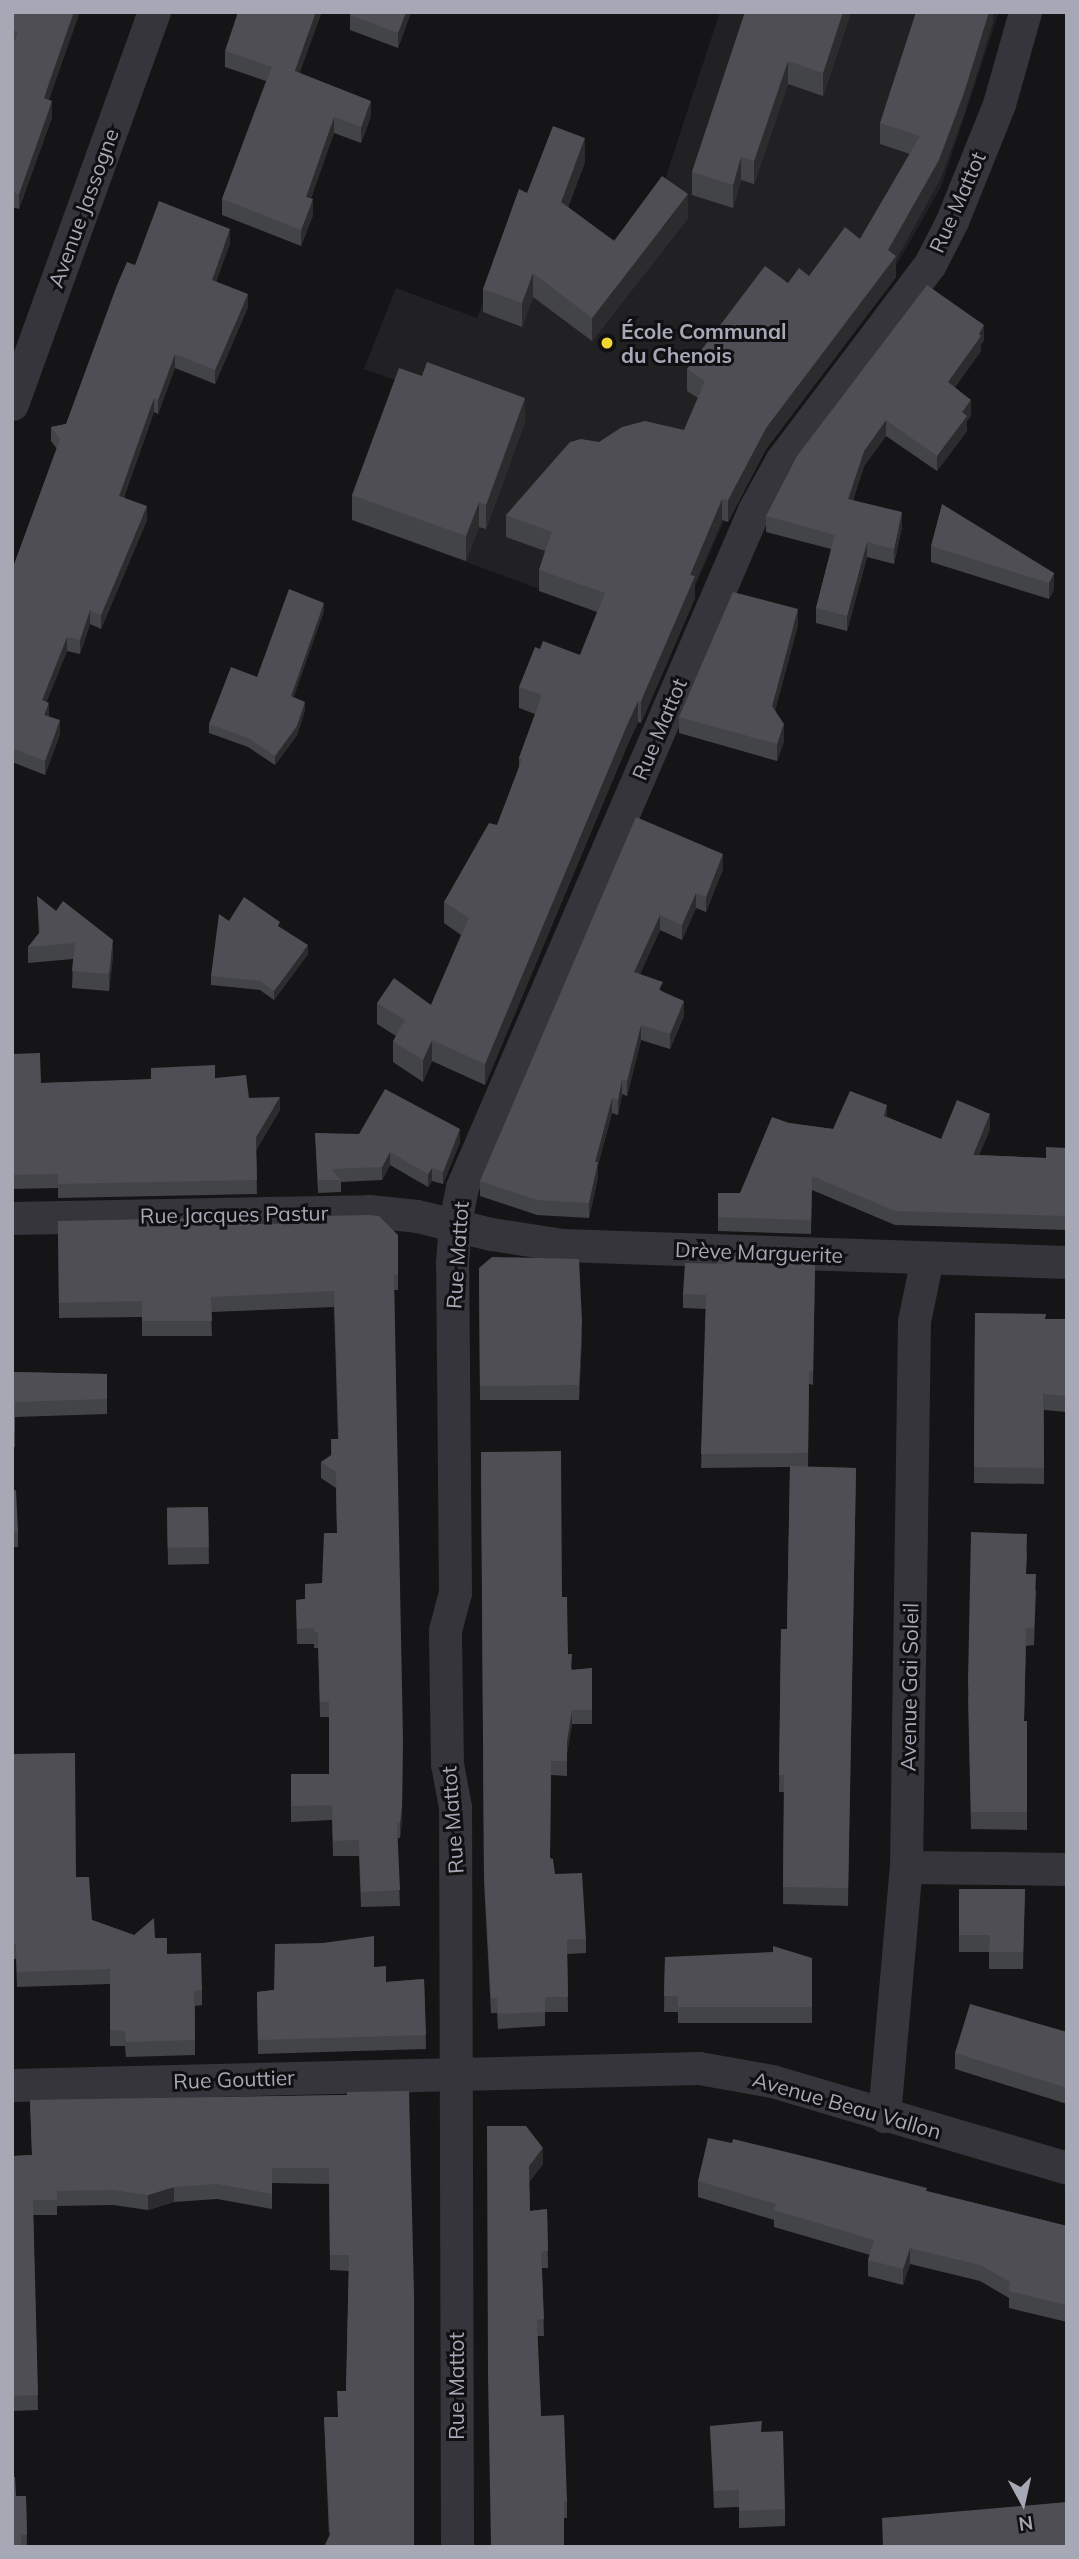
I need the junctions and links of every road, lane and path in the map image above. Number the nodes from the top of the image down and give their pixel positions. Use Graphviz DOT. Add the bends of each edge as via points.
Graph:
graph roads {
  1 [pos="154,12"];
  2 [pos="1025,12"];
  3 [pos="12,404"];
  4 [pos="12,1218"];
  5 [pos="455,1223"];
  6 [pos="928,1258"];
  7 [pos="1067,1262"];
  8 [pos="906,1867"];
  9 [pos="1067,1869"];
  10 [pos="456,2076"];
  11 [pos="12,2085"];
  12 [pos="884,2116"];
  13 [pos="1067,2168"];
  14 [pos="457,2547"];
  1 -- 3 [label="street, Avenue Jassogne"];
  2 -- 5 [label="street, Rue Mattot" via="999,104 935,254 892,318 781,461 754,510 462,1187"];
  4 -- 5 [label="street, Rue Jacques Pastur" via="369,1211"];
  5 -- 6 [label="street, Drève Marguerite" via="491,1234 562,1245"];
  5 -- 10 [label="street, Rue Mattot" via="455,1593 445,1630 447,1764 455,1807"];
  6 -- 7 [label="street, Drève Marguerite"];
  6 -- 8 [label="street, Avenue Gai Soleil" via="915,1321"];
  8 -- 9 [label="street"];
  8 -- 12 [label="street, Avenue Gai Soleil"];
  10 -- 11 [label="street, Rue Gouttier" via="416,2073"];
  10 -- 12 [label="street, Avenue Beau Vallon" via="699,2068 772,2081"];
  10 -- 14 [label="street, Rue Mattot"];
  12 -- 13 [label="street, Avenue Beau Vallon"];
}
